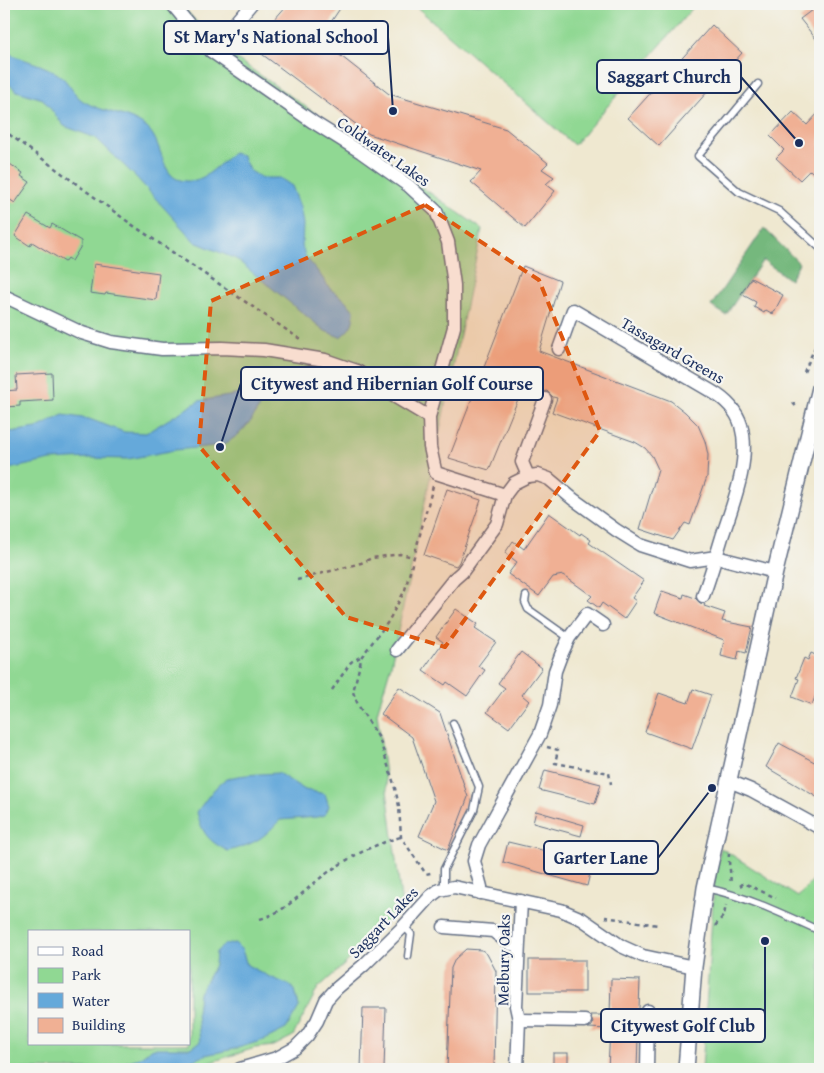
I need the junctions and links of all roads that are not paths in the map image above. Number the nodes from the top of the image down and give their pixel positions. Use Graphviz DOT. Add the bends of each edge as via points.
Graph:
graph roads {
  1 [pos="172,4"];
  2 [pos="250,4"];
  3 [pos="211,51"];
  4 [pos="758,84"];
  5 [pos="820,248"];
  6 [pos="4,296"];
  7 [pos="559,349"];
  8 [pos="820,390"];
  9 [pos="545,399"];
  10 [pos="429,417"];
  11 [pos="528,476"];
  12 [pos="505,495"];
  13 [pos="716,557"];
  14 [pos="775,572"];
  15 [pos="526,596"];
  16 [pos="703,596"];
  17 [pos="603,625"];
  18 [pos="569,638"];
  19 [pos="398,650"];
  20 [pos="453,723"];
  21 [pos="729,781"];
  22 [pos="820,828"];
  23 [pos="705,888"];
  24 [pos="444,889"];
  25 [pos="480,893"];
  26 [pos="521,901"];
  27 [pos="404,926"];
  28 [pos="444,927"];
  29 [pos="820,931"];
  30 [pos="518,945"];
  31 [pos="408,956"];
  32 [pos="694,967"];
  33 [pos="648,1011"];
  34 [pos="519,1020"];
  35 [pos="585,1021"];
  36 [pos="240,1069"];
  37 [pos="517,1069"];
  38 [pos="647,1069"];
  39 [pos="686,1069"];
  1 -- 3 [label="street, Coldwater Lakes"];
  2 -- 3 [label="street"];
  3 -- 10 [label="street, Coldwater Lakes" via="393,174 436,211 448,242 454,286 454,327"];
  4 -- 5 [label="lane" via="698,156 739,192 780,212"];
  6 -- 10 [label="street" via="111,342 162,350 264,350 325,360 357,371"];
  7 -- 13 [label="street, Tassagard Greens" via="573,310 711,391 734,410 743,437 742,470"];
  8 -- 14 [label="street"];
  9 -- 11 [label="street" via="522,462"];
  10 -- 12 [label="street, Coldwater Lakes" via="430,447 436,474"];
  11 -- 12 [label="street" via="514,483"];
  11 -- 13 [label="street" via="549,479 640,545 690,561"];
  12 -- 19 [label="street" via="497,524"];
  13 -- 14 [label="street"];
  13 -- 16 [label="street, Tassagard Greens"];
  14 -- 21 [label="street"];
  15 -- 18 [label="lane" via="528,609"];
  17 -- 18 [label="street" via="587,614"];
  18 -- 25 [label="street" via="556,672 540,734 479,845 474,860"];
  20 -- 24 [label="lane" via="479,787 474,810 444,869"];
  21 -- 22 [label="street" via="752,790"];
  21 -- 23 [label="street"];
  23 -- 29 [label="lane" via="750,900"];
  23 -- 32 [label="street"];
  24 -- 25 [label="street, Saggart Lakes" via="454,887"];
  24 -- 27 [label="street, Saggart Lakes" via="431,896"];
  25 -- 26 [label="street, Saggart Lakes"];
  26 -- 30 [label="street, Melbury Oaks"];
  26 -- 32 [label="street, Saggart Lakes" via="561,910 643,956"];
  27 -- 31 [label="lane" via="411,934"];
  27 -- 36 [label="street, Saggart Lakes" via="326,1000 317,1021 294,1048 277,1058"];
  28 -- 30 [label="street" via="493,931 510,944"];
  30 -- 34 [label="street, Melbury Oaks" via="516,1006"];
  32 -- 39 [label="street"];
  33 -- 38 [label="street"];
  34 -- 35 [label="street, Melbury Oaks"];
  34 -- 37 [label="street, Melbury Oaks"];
}
